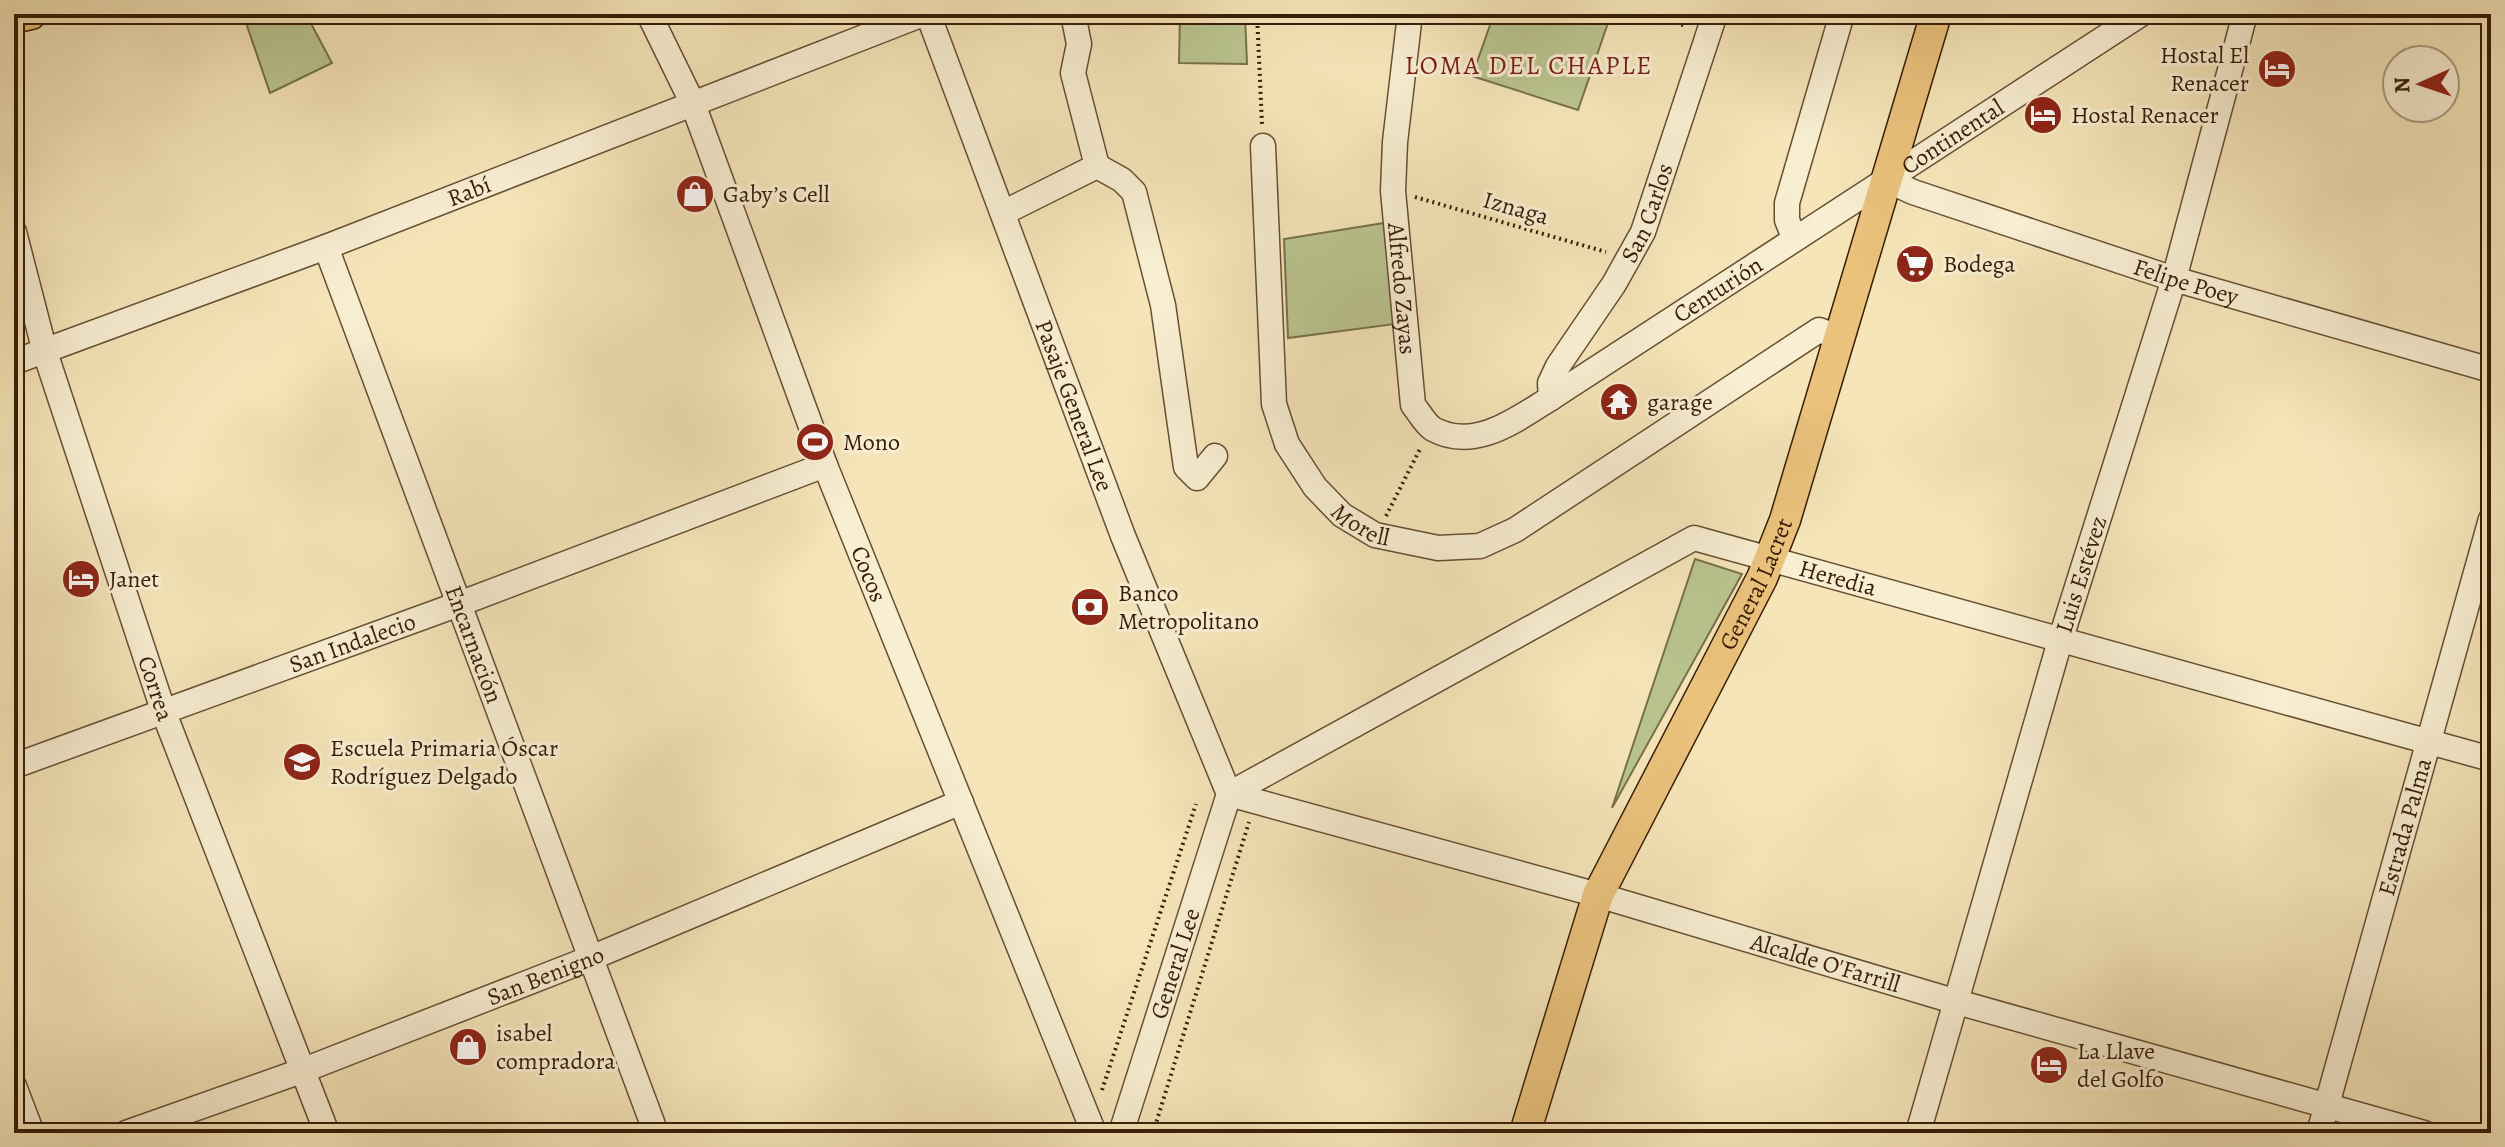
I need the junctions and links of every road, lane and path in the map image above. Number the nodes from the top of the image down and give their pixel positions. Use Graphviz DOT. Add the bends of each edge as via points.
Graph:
graph roads {
  1 [pos="31,14"];
  2 [pos="649,14"];
  3 [pos="925,14"];
  4 [pos="1073,14"];
  5 [pos="1257,14"];
  6 [pos="1410,14"];
  7 [pos="1647,14"];
  8 [pos="1842,14"];
  9 [pos="1936,14"];
  10 [pos="2141,14"];
  11 [pos="2245,14"];
  12 [pos="14,18"];
  13 [pos="1713,23"];
  14 [pos="693,104"];
  15 [pos="1263,146"];
  16 [pos="1097,166"];
  17 [pos="1887,180"];
  18 [pos="1393,191"];
  19 [pos="1003,213"];
  20 [pos="14,232"];
  21 [pos="1794,237"];
  22 [pos="326,247"];
  23 [pos="1629,259"];
  24 [pos="2174,279"];
  25 [pos="1838,337"];
  26 [pos="45,352"];
  27 [pos="14,362"];
  28 [pos="2491,370"];
  29 [pos="1551,398"];
  30 [pos="1431,428"];
  31 [pos="1215,456"];
  32 [pos="825,465"];
  33 [pos="2491,519"];
  34 [pos="1375,535"];
  35 [pos="1769,559"];
  36 [pos="459,604"];
  37 [pos="2060,641"];
  38 [pos="164,713"];
  39 [pos="2429,740"];
  40 [pos="2491,759"];
  41 [pos="14,766"];
  42 [pos="1229,794"];
  43 [pos="1256,799"];
  44 [pos="961,802"];
  45 [pos="1196,804"];
  46 [pos="1598,895"];
  47 [pos="591,958"];
  48 [pos="1957,1002"];
  49 [pos="304,1070"];
  50 [pos="14,1086"];
  51 [pos="2327,1105"];
  52 [pos="1092,1130"];
  53 [pos="32,1133"];
  54 [pos="126,1133"];
  55 [pos="327,1133"];
  56 [pos="656,1133"];
  57 [pos="1121,1133"];
  58 [pos="1153,1133"];
  59 [pos="1525,1133"];
  60 [pos="1918,1133"];
  61 [pos="2319,1133"];
  62 [pos="2424,1133"];
  1 -- 12 [label="main road"];
  2 -- 14 [label="street, Cocos"];
  3 -- 14 [label="street, Rabí"];
  3 -- 19 [label="street, Pasaje General Lee"];
  4 -- 16 [label="street" via="1079,44 1073,73"];
  5 -- 15 [label="path"];
  6 -- 18 [label="street, Alfredo Zayas"];
  7 -- 13 [label="path"];
  8 -- 21 [label="street" via="1787,203"];
  9 -- 17 [label="main road, General Lacret"];
  10 -- 17 [label="street, Continental"];
  11 -- 24 [label="street, Luis Estévez"];
  13 -- 23 [label="street, San Carlos" via="1643,232"];
  14 -- 22 [label="street, Rabí"];
  14 -- 32 [label="street, Cocos"];
  15 -- 34 [label="street, Morell" via="1274,404 1287,444 1315,487 1342,515"];
  16 -- 19 [label="street"];
  16 -- 31 [label="street" via="1134,192 1163,305 1186,467 1197,478"];
  17 -- 21 [label="street, Centurión"];
  17 -- 24 [label="street, Felipe Poey"];
  17 -- 25 [label="main road, General Lacret"];
  18 -- 23 [label="path, Iznaga"];
  18 -- 30 [label="street, Alfredo Zayas" via="1413,405"];
  19 -- 42 [label="street, Pasaje General Lee" via="1123,536"];
  20 -- 26 [label="street, Correa"];
  21 -- 29 [label="street, Centurión"];
  22 -- 26 [label="street, Rabí"];
  22 -- 36 [label="street, Encarnación"];
  23 -- 29 [label="street, San Carlos" via="1558,366 1550,383"];
  24 -- 28 [label="street, Felipe Poey"];
  24 -- 37 [label="street, Luis Estévez"];
  25 -- 34 [label="street, Morell" via="1819,330 1515,530 1480,546 1438,548"];
  25 -- 35 [label="main road, General Lacret"];
  26 -- 27 [label="street, Rabí"];
  26 -- 38 [label="street, Correa"];
  29 -- 30 [label="street" via="1504,428 1480,435"];
  30 -- 34 [label="path"];
  32 -- 36 [label="street, San Indalecio"];
  32 -- 44 [label="street, Cocos"];
  33 -- 39 [label="street, Estrada Palma"];
  35 -- 37 [label="street, Heredia"];
  35 -- 42 [label="street, Heredia" via="1694,538"];
  35 -- 46 [label="main road, General Lacret"];
  36 -- 38 [label="street, San Indalecio"];
  36 -- 47 [label="street, Encarnación"];
  37 -- 39 [label="street, Heredia"];
  37 -- 48 [label="street, Luis Estévez"];
  38 -- 41 [label="street, San Indalecio"];
  38 -- 49 [label="street, Correa"];
  39 -- 40 [label="street, Heredia"];
  39 -- 51 [label="street, Estrada Palma"];
  42 -- 43 [label="street, Alcalde O'Farrill"];
  42 -- 57 [label="street, General Lee"];
  43 -- 46 [label="street, Alcalde O'Farrill"];
  43 -- 58 [label="path"];
  44 -- 47 [label="street, San Benigno"];
  44 -- 52 [label="street, Cocos"];
  45 -- 52 [label="path"];
  46 -- 48 [label="street, Alcalde O'Farrill"];
  46 -- 59 [label="main road, General Lacret"];
  47 -- 49 [label="street, San Benigno"];
  47 -- 56 [label="street, Encarnación"];
  48 -- 51 [label="street, Alcalde O'Farrill"];
  48 -- 60 [label="street, Luis Estévez"];
  49 -- 54 [label="street, San Benigno"];
  49 -- 55 [label="street, Correa"];
  50 -- 53 [label="street"];
  51 -- 61 [label="street, Estrada Palma"];
  51 -- 62 [label="street, Alcalde O'Farrill"];
}
